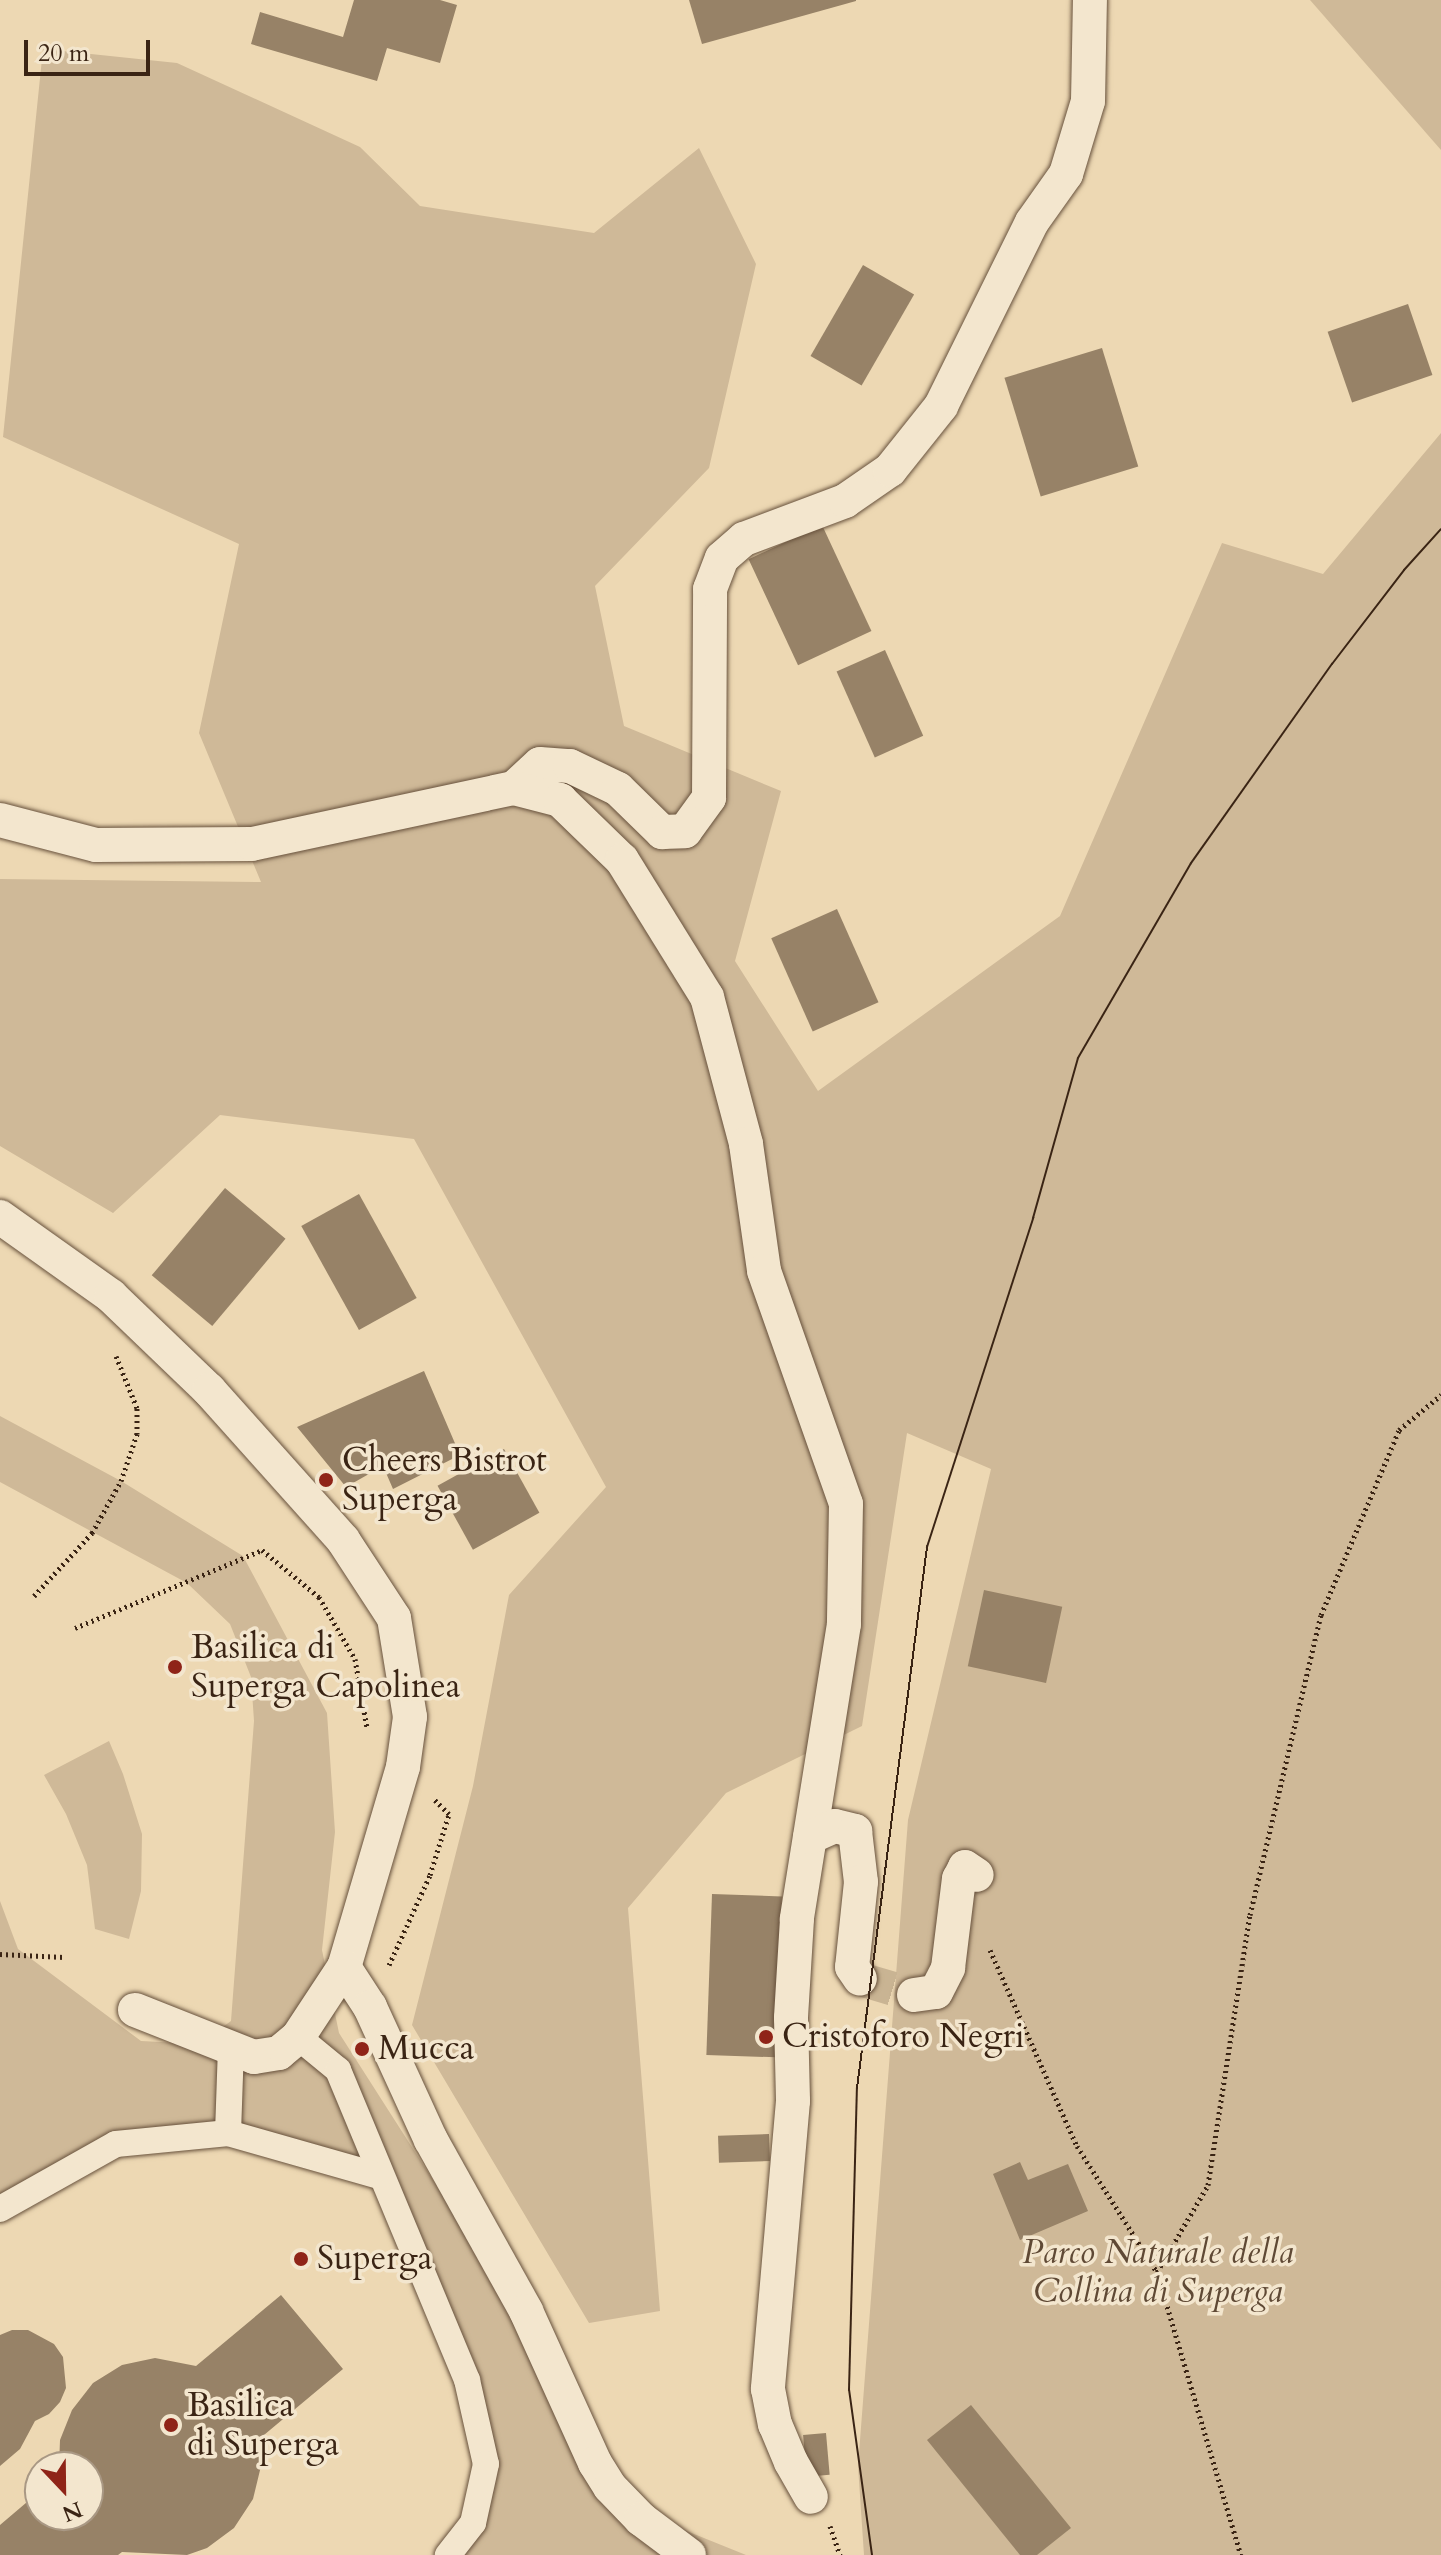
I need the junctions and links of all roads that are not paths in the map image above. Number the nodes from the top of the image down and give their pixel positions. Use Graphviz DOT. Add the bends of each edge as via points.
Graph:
graph roads {
  1 [pos="1090,0"];
  2 [pos="514,788"];
  3 [pos="0,820"];
  4 [pos="0,1217"];
  5 [pos="810,1837"];
  6 [pos="977,1875"];
  7 [pos="344,1967"];
  8 [pos="860,1979"];
  9 [pos="914,1995"];
  10 [pos="135,2010"];
  11 [pos="298,2037"];
  12 [pos="231,2049"];
  13 [pos="228,2133"];
  14 [pos="379,2176"];
  15 [pos="0,2209"];
  16 [pos="811,2497"];
  17 [pos="448,2555"];
  18 [pos="689,2555"];
  1 -- 2 [label="street" via="1088,101 1066,174 1032,222 941,406 890,470 845,501 744,539 722,558 710,589 709,798 685,831 662,832 618,789 570,766 540,764"];
  2 -- 3 [label="street" via="252,844 96,845"];
  2 -- 5 [label="street" via="560,800 622,860 707,997 746,1144 764,1271 846,1504 844,1624"];
  4 -- 7 [label="street" via="111,1296 209,1390 343,1540 394,1618 410,1717 403,1767"];
  5 -- 8 [label="street" via="835,1826 855,1831 861,1882 852,1967"];
  5 -- 16 [label="street" via="797,1919 793,2101 768,2389 775,2424"];
  6 -- 9 [label="street" via="965,1867 959,1879 948,1968 936,1992"];
  7 -- 11 [label="street"];
  7 -- 18 [label="street" via="375,2017 431,2140 549,2355 595,2463 641,2519"];
  10 -- 12 [label="street"];
  11 -- 12 [label="street" via="279,2053 254,2057"];
  11 -- 14 [label="street" via="334,2063"];
  12 -- 13 [label="street"];
  13 -- 14 [label="street"];
  13 -- 15 [label="street" via="116,2144"];
  14 -- 17 [label="street" via="467,2380 486,2464 473,2523"];
}
